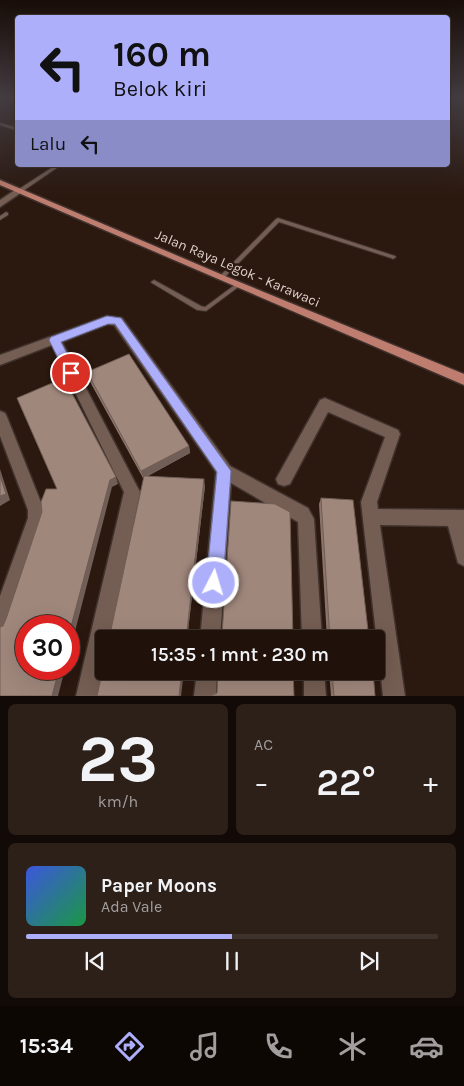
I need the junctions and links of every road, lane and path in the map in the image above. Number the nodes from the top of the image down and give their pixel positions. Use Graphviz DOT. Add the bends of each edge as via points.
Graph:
graph roads {
  1 [pos="56,167"];
  2 [pos="0,182"];
  3 [pos="21,190"];
  4 [pos="0,204"];
  5 [pos="6,214"];
  6 [pos="0,218"];
  7 [pos="393,257"];
  8 [pos="220,278"];
  9 [pos="154,282"];
  10 [pos="238,285"];
  11 [pos="54,340"];
  12 [pos="0,360"];
  13 [pos="464,380"];
  14 [pos="0,417"];
  15 [pos="224,471"];
  16 [pos="284,479"];
  17 [pos="371,517"];
  18 [pos="461,517"];
  19 [pos="464,557"];
  20 [pos="0,623"];
  21 [pos="211,630"];
  22 [pos="312,630"];
  23 [pos="206,680"];
  24 [pos="314,680"];
  25 [pos="87,696"];
  26 [pos="205,696"];
  27 [pos="315,696"];
  28 [pos="394,696"];
  1 -- 3 [label="lane"];
  2 -- 3 [label="main road, Jalan Raya Legok - Karawaci"];
  3 -- 4 [label="street"];
  3 -- 8 [label="main road, Jalan Raya Legok - Karawaci"];
  5 -- 6 [label="lane"];
  7 -- 8 [label="lane" via="278,220"];
  8 -- 10 [label="main road, Jalan Raya Legok - Karawaci"];
  9 -- 10 [label="lane" via="206,309"];
  10 -- 13 [label="main road, Jalan Raya Legok - Karawaci"];
  11 -- 12 [label="street"];
  11 -- 15 [label="street" via="115,319"];
  11 -- 25 [label="street" via="132,492"];
  14 -- 20 [label="street" via="36,510"];
  15 -- 21 [label="street"];
  15 -- 22 [label="street" via="306,519"];
  16 -- 17 [label="street" via="325,404 393,434 368,502"];
  17 -- 18 [label="street"];
  17 -- 28 [label="street"];
  18 -- 19 [label="street"];
  23 -- 26 [label="street"];
  24 -- 27 [label="street"];
}
